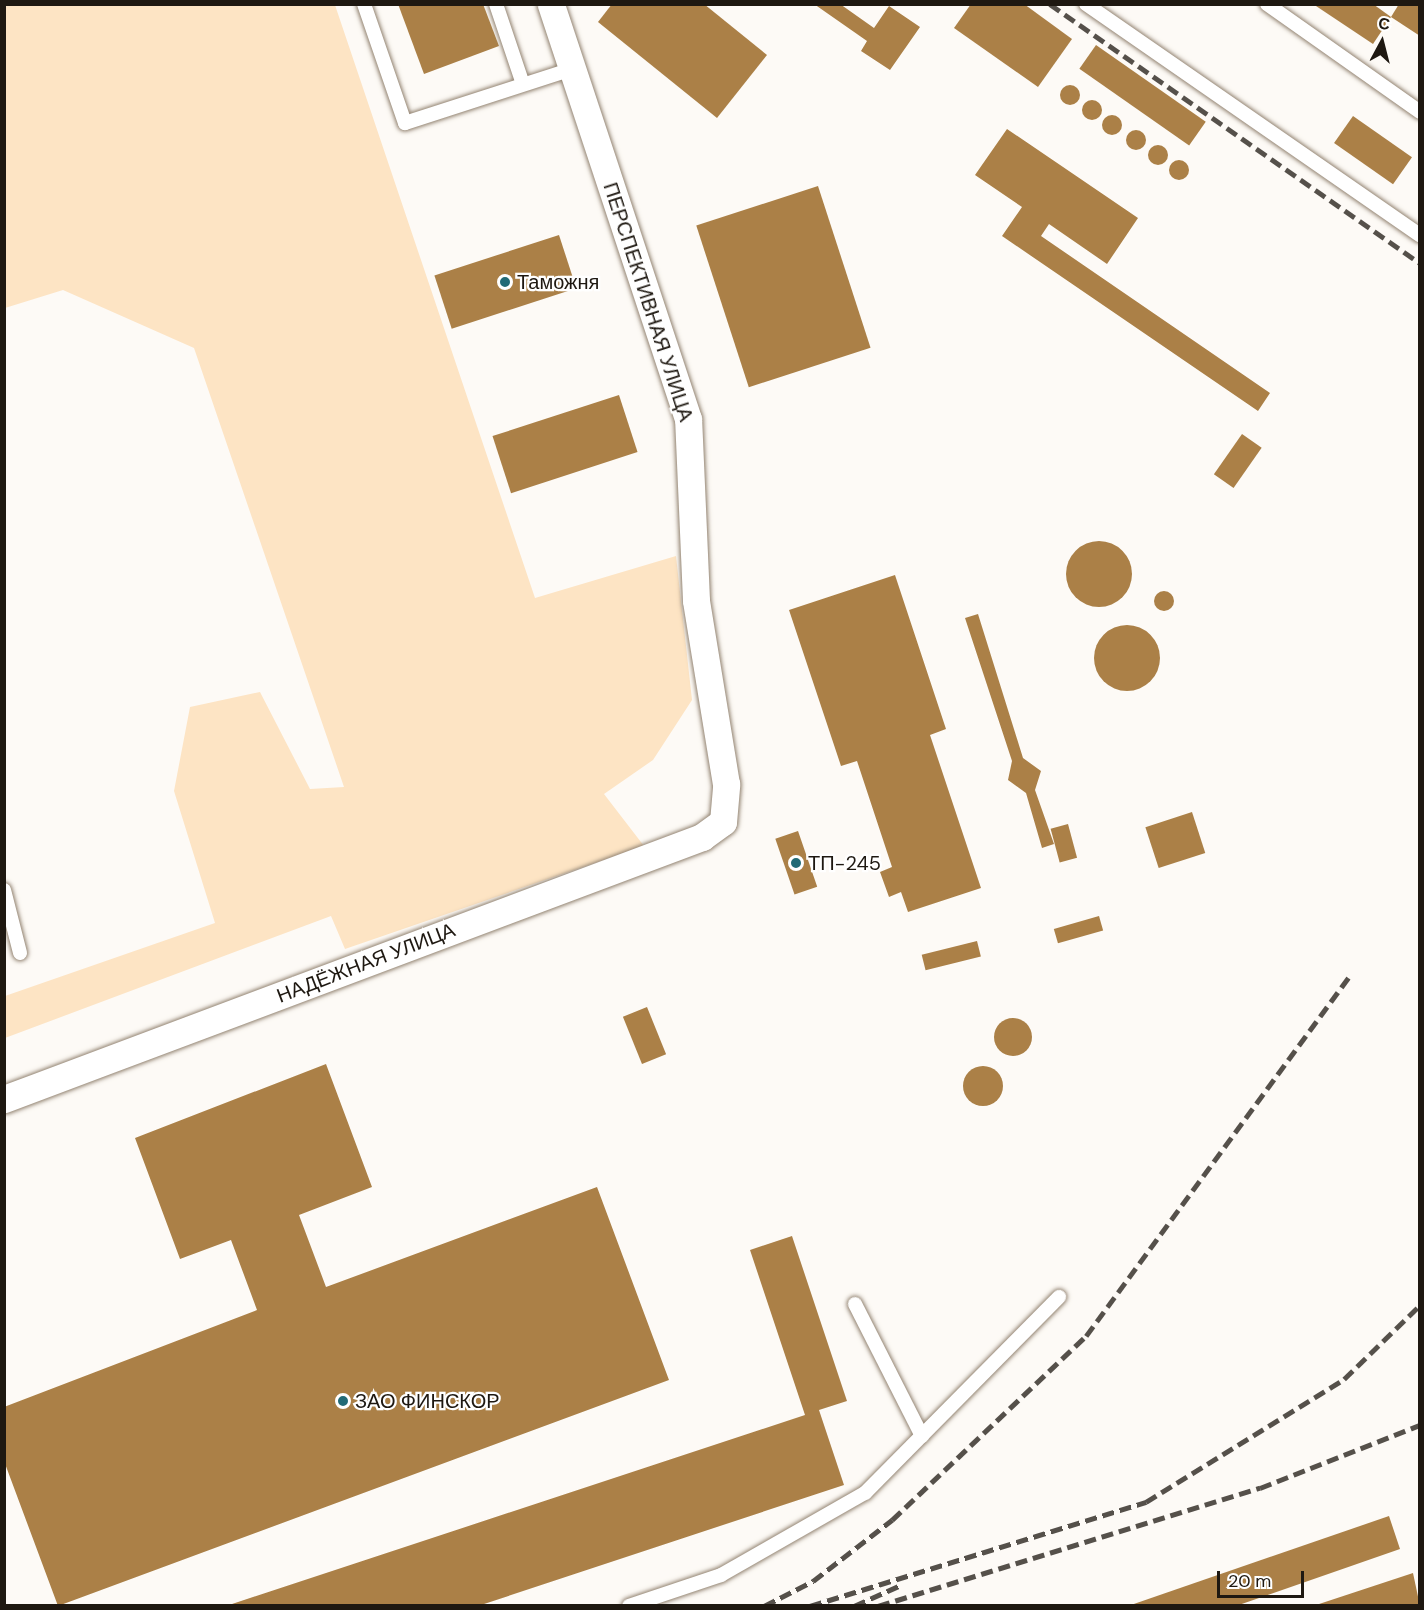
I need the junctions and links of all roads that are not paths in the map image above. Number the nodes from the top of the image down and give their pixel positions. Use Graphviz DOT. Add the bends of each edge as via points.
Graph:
graph roads {
  1 [pos="364,4"];
  2 [pos="495,4"];
  3 [pos="551,4"];
  4 [pos="1086,4"];
  5 [pos="1267,4"];
  6 [pos="572,69"];
  7 [pos="523,84"];
  8 [pos="1419,112"];
  9 [pos="1419,235"];
  10 [pos="723,822"];
  11 [pos="4,890"];
  12 [pos="20,953"];
  13 [pos="4,1099"];
  14 [pos="1059,1297"];
  15 [pos="855,1304"];
  16 [pos="922,1436"];
  17 [pos="629,1605"];
  1 -- 7 [label="lane" via="405,123"];
  2 -- 7 [label="lane"];
  3 -- 6 [label="street, ПЕРСПЕКТИВНАЯ УЛИЦА"];
  4 -- 9 [label="lane"];
  5 -- 8 [label="lane"];
  6 -- 7 [label="lane"];
  6 -- 10 [label="street, ПЕРСПЕКТИВНАЯ УЛИЦА" via="688,419 696,600 726,784"];
  10 -- 13 [label="street, НАДЁЖНАЯ УЛИЦА" via="702,837"];
  11 -- 12 [label="lane"];
  14 -- 16 [label="lane"];
  15 -- 16 [label="lane"];
  16 -- 17 [label="lane" via="865,1493 721,1575"];
}
